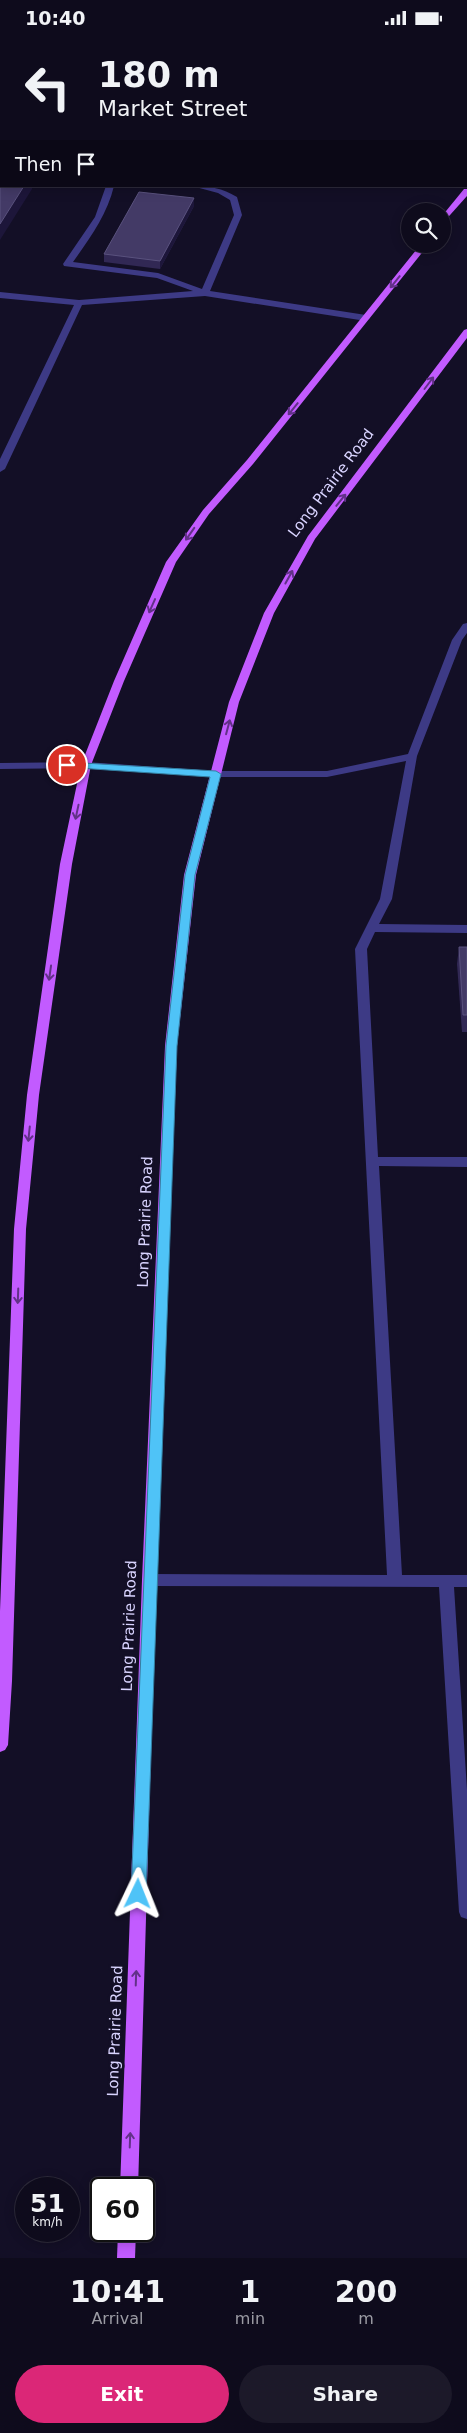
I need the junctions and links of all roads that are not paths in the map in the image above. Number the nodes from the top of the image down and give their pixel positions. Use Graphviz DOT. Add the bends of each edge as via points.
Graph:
graph roads {
  1 [pos="110,187"];
  2 [pos="201,187"];
  3 [pos="467,191"];
  4 [pos="451,211"];
  5 [pos="418,253"];
  6 [pos="206,293"];
  7 [pos="0,295"];
  8 [pos="79,303"];
  9 [pos="366,318"];
  10 [pos="467,332"];
  11 [pos="0,469"];
  12 [pos="467,626"];
  13 [pos="462,640"];
  14 [pos="412,756"];
  15 [pos="86,765"];
  16 [pos="0,766"];
  17 [pos="216,774"];
  18 [pos="372,928"];
  19 [pos="467,929"];
  20 [pos="373,1161"];
  21 [pos="467,1162"];
  22 [pos="149,1579"];
  23 [pos="395,1580"];
  24 [pos="446,1580"];
  25 [pos="467,1581"];
  26 [pos="0,1745"];
  27 [pos="467,1912"];
  28 [pos="129,2177"];
  29 [pos="127,2242"];
  30 [pos="126,2258"];
  1 -- 6 [label="street" via="108,199 96,222 67,264 158,276"];
  2 -- 6 [label="street" via="221,191 234,199 238,215"];
  3 -- 4 [label="main road"];
  5 -- 9 [label="main road, one-way"];
  6 -- 8 [label="street"];
  6 -- 9 [label="street"];
  7 -- 8 [label="street"];
  8 -- 11 [label="street"];
  9 -- 15 [label="main road, one-way" via="250,463 206,512 171,562"];
  17 -- 10 [label="main road, Long Prairie Road, one-way" via="234,702 269,613 311,538"];
  12 -- 13 [label="street"];
  13 -- 14 [label="street"];
  14 -- 17 [label="street" via="327,774"];
  14 -- 18 [label="street" via="386,899"];
  15 -- 16 [label="street"];
  15 -- 17 [label="street"];
  15 -- 26 [label="main road, one-way" via="64,873 33,1095 20,1229 5,1681"];
  17 -- 22 [label="main road, Long Prairie Road" via="190,875 171,1046"];
  18 -- 19 [label="street"];
  18 -- 20 [label="street" via="361,949"];
  20 -- 21 [label="street"];
  20 -- 23 [label="street"];
  22 -- 23 [label="street"];
  28 -- 22 [label="main road, Long Prairie Road, one-way"];
  23 -- 24 [label="street"];
  24 -- 25 [label="street"];
  24 -- 27 [label="street"];
  29 -- 30 [label="main road"];
}
